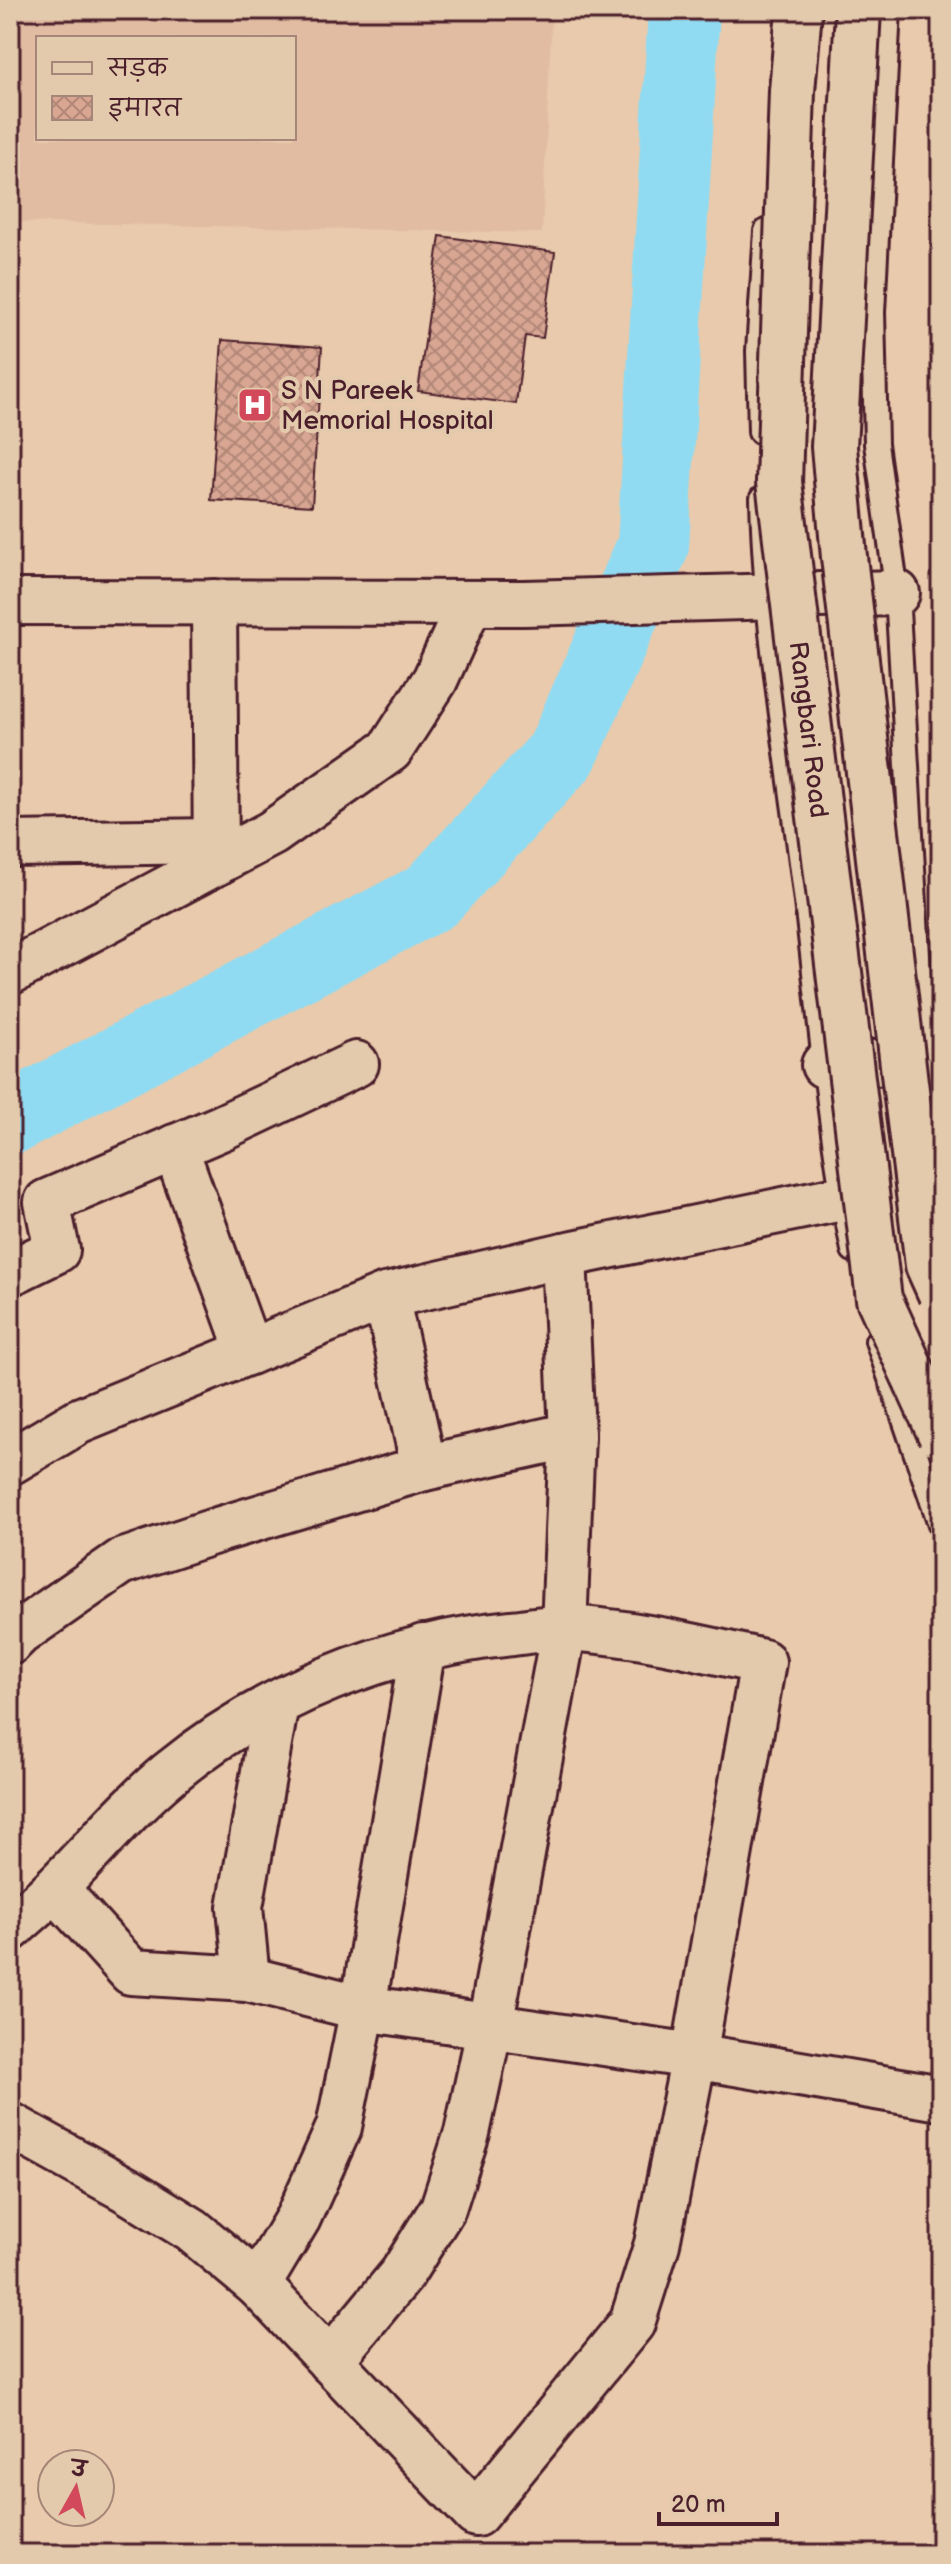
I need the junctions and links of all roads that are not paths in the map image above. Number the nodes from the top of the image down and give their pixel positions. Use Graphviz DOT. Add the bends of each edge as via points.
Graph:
graph roads {
  1 [pos="781,10"];
  2 [pos="799,10"];
  3 [pos="858,10"];
  4 [pos="889,10"];
  5 [pos="897,593"];
  6 [pos="760,596"];
  7 [pos="10,602"];
  8 [pos="214,602"];
  9 [pos="470,603"];
  10 [pos="10,844"];
  11 [pos="216,852"];
  12 [pos="10,972"];
  13 [pos="933,1057"];
  14 [pos="356,1064"];
  15 [pos="824,1065"];
  16 [pos="175,1147"];
  17 [pos="941,1151"];
  18 [pos="842,1198"];
  19 [pos="564,1255"];
  20 [pos="10,1273"];
  21 [pos="941,1294"];
  22 [pos="386,1296"];
  23 [pos="249,1352"];
  24 [pos="572,1435"];
  25 [pos="941,1435"];
  26 [pos="10,1462"];
  27 [pos="424,1468"];
  28 [pos="941,1527"];
  29 [pos="564,1628"];
  30 [pos="10,1642"];
  31 [pos="423,1647"];
  32 [pos="276,1704"];
  33 [pos="55,1888"];
  34 [pos="10,1929"];
  35 [pos="247,1979"];
  36 [pos="363,2008"];
  37 [pos="490,2026"];
  38 [pos="694,2056"];
  39 [pos="941,2098"];
  40 [pos="10,2125"];
  41 [pos="258,2285"];
  42 [pos="330,2361"];
  1 -- 6 [label="lane" via="758,351"];
  2 -- 25 [label="street, Rangbari Road, bridge" via="779,482 879,1299"];
  3 -- 21 [label="street, Rangbari Road, bridge" via="834,447 928,1265"];
  4 -- 5 [label="lane" via="873,312 876,444"];
  5 -- 6 [label="street"];
  5 -- 13 [label="lane"];
  6 -- 9 [label="street"];
  6 -- 15 [label="lane"];
  7 -- 8 [label="street"];
  8 -- 9 [label="street"];
  8 -- 11 [label="street"];
  9 -- 11 [label="street" via="435,680 390,750 272,833"];
  10 -- 11 [label="street"];
  11 -- 12 [label="street"];
  13 -- 15 [label="street"];
  13 -- 17 [label="lane"];
  14 -- 16 [label="street"];
  15 -- 18 [label="lane"];
  16 -- 20 [label="street" via="47,1202 57,1250"];
  16 -- 23 [label="street"];
  18 -- 19 [label="street"];
  18 -- 28 [label="lane" via="866,1308"];
  19 -- 22 [label="street"];
  19 -- 24 [label="street"];
  22 -- 23 [label="street"];
  22 -- 27 [label="street"];
  23 -- 26 [label="street" via="79,1421"];
  24 -- 27 [label="street"];
  24 -- 29 [label="street"];
  27 -- 30 [label="street" via="121,1562"];
  29 -- 31 [label="street"];
  29 -- 37 [label="street"];
  29 -- 38 [label="street" via="674,1641 763,1662"];
  31 -- 32 [label="street"];
  31 -- 36 [label="street"];
  32 -- 33 [label="street" via="224,1732 169,1774"];
  32 -- 35 [label="street" via="240,1907"];
  33 -- 34 [label="street"];
  33 -- 35 [label="street" via="131,1972"];
  35 -- 36 [label="street"];
  36 -- 37 [label="street"];
  36 -- 41 [label="street" via="339,2127 298,2218"];
  37 -- 38 [label="street"];
  37 -- 42 [label="street" via="467,2133 443,2208 402,2274"];
  38 -- 39 [label="street"];
  38 -- 42 [label="street" via="657,2244 632,2323 476,2514"];
  40 -- 41 [label="street" via="192,2230"];
  41 -- 42 [label="street"];
}
